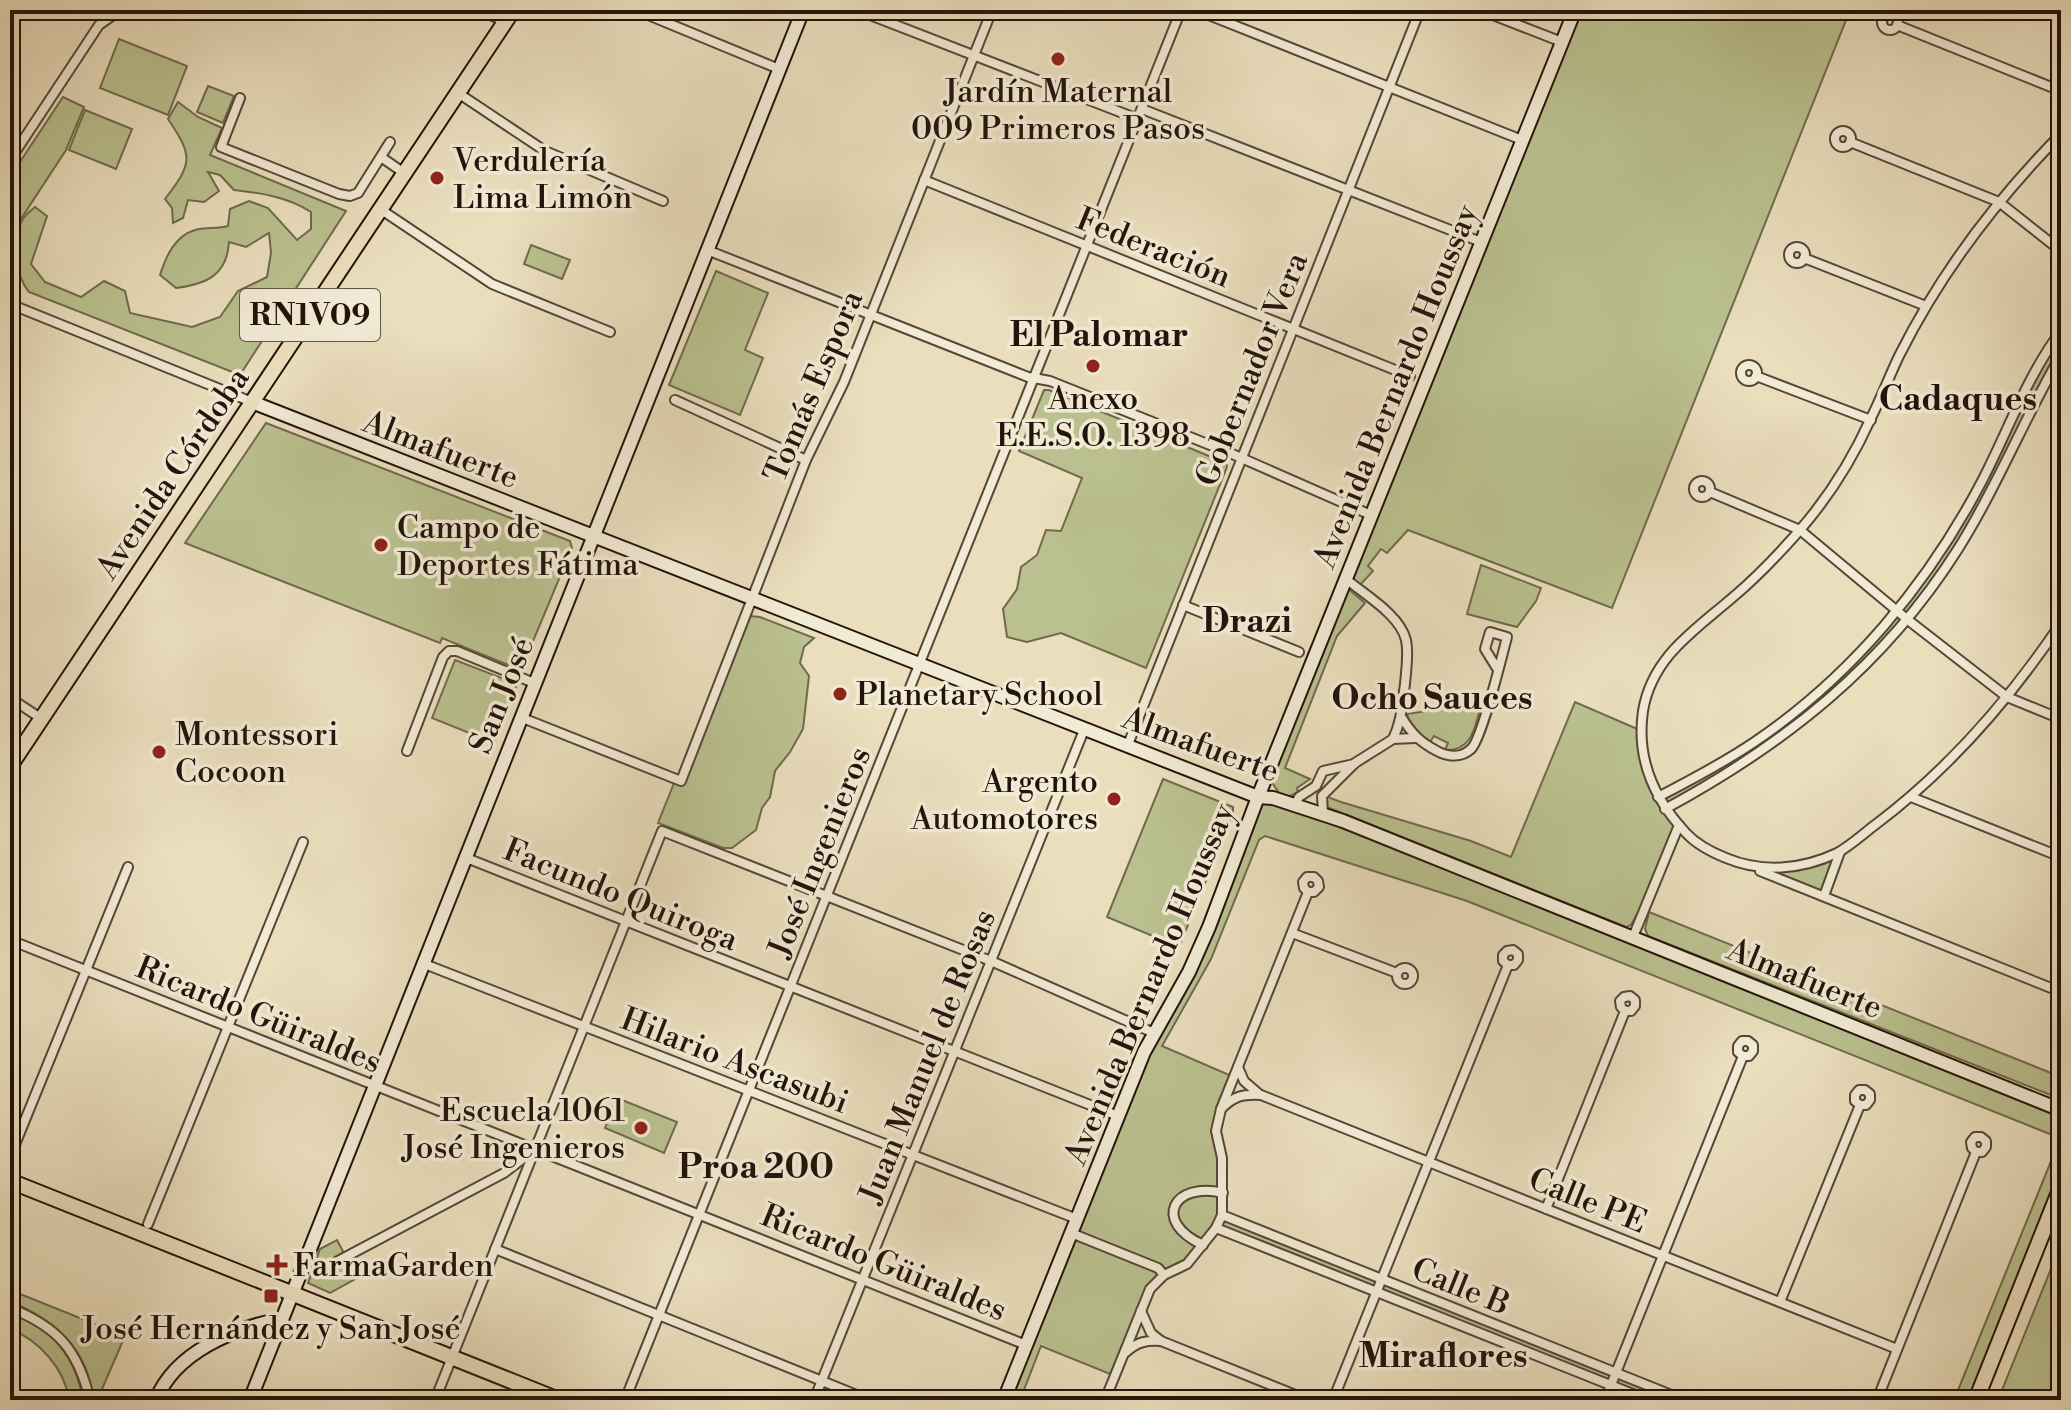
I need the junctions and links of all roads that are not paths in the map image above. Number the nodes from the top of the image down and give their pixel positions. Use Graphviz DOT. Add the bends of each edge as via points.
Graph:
graph roads {
  1 [pos="120,10"];
  2 [pos="477,10"];
  3 [pos="636,10"];
  4 [pos="803,10"];
  5 [pos="857,10"];
  6 [pos="992,10"];
  7 [pos="1181,10"];
  8 [pos="1196,10"];
  9 [pos="1420,10"];
  10 [pos="1480,10"];
  11 [pos="1575,10"];
  12 [pos="509,16"];
  13 [pos="1897,25"];
  14 [pos="1562,42"];
  15 [pos="974,55"];
  16 [pos="779,69"];
  17 [pos="1389,87"];
  18 [pos="2061,91"];
  19 [pos="458,93"];
  20 [pos="240,98"];
  21 [pos="1142,109"];
  22 [pos="1138,119"];
  23 [pos="2061,134"];
  24 [pos="1522,140"];
  25 [pos="14,142"];
  26 [pos="390,142"];
  27 [pos="1850,142"];
  28 [pos="381,157"];
  29 [pos="10,160"];
  30 [pos="404,173"];
  31 [pos="924,180"];
  32 [pos="1349,190"];
  33 [pos="663,201"];
  34 [pos="1999,202"];
  35 [pos="380,209"];
  36 [pos="1481,242"];
  37 [pos="1087,246"];
  38 [pos="707,250"];
  39 [pos="2061,251"];
  40 [pos="1804,258"];
  41 [pos="10,304"];
  42 [pos="1926,306"];
  43 [pos="871,315"];
  44 [pos="1293,329"];
  45 [pos="2061,331"];
  46 [pos="610,332"];
  47 [pos="2061,355"];
  48 [pos="1410,376"];
  49 [pos="1756,376"];
  50 [pos="1034,378"];
  51 [pos="675,400"];
  52 [pos="252,402"];
  53 [pos="1871,420"];
  54 [pos="1242,459"];
  55 [pos="806,460"];
  56 [pos="1710,492"];
  57 [pos="1371,515"];
  58 [pos="1800,530"];
  59 [pos="592,536"];
  60 [pos="1346,579"];
  61 [pos="751,599"];
  62 [pos="1183,605"];
  63 [pos="1898,611"];
  64 [pos="1908,620"];
  65 [pos="2061,623"];
  66 [pos="1299,652"];
  67 [pos="920,665"];
  68 [pos="1498,670"];
  69 [pos="534,683"];
  70 [pos="2007,697"];
  71 [pos="13,700"];
  72 [pos="10,711"];
  73 [pos="520,717"];
  74 [pos="1402,718"];
  75 [pos="42,719"];
  76 [pos="2061,719"];
  77 [pos="1779,724"];
  78 [pos="1084,730"];
  79 [pos="1786,735"];
  80 [pos="1415,738"];
  81 [pos="1393,739"];
  82 [pos="1127,747"];
  83 [pos="407,751"];
  84 [pos="1355,763"];
  85 [pos="10,766"];
  86 [pos="1316,786"];
  87 [pos="1322,796"];
  88 [pos="1258,797"];
  89 [pos="1658,797"];
  90 [pos="1911,797"];
  91 [pos="1295,805"];
  92 [pos="1668,812"];
  93 [pos="1323,813"];
  94 [pos="1679,825"];
  95 [pos="303,842"];
  96 [pos="1840,852"];
  97 [pos="464,857"];
  98 [pos="2061,857"];
  99 [pos="128,867"];
  100 [pos="1756,869"];
  101 [pos="1308,892"];
  102 [pos="827,896"];
  103 [pos="1824,896"];
  104 [pos="626,921"];
  105 [pos="1292,933"];
  106 [pos="1633,937"];
  107 [pos="10,940"];
  108 [pos="991,961"];
  109 [pos="421,963"];
  110 [pos="1508,965"];
  111 [pos="86,970"];
  112 [pos="1397,973"];
  113 [pos="791,987"];
  114 [pos="2061,992"];
  115 [pos="1625,1011"];
  116 [pos="584,1026"];
  117 [pos="228,1027"];
  118 [pos="1154,1033"];
  119 [pos="955,1051"];
  120 [pos="1743,1056"];
  121 [pos="1238,1067"];
  122 [pos="374,1085"];
  123 [pos="749,1091"];
  124 [pos="1261,1095"];
  125 [pos="1860,1105"];
  126 [pos="1221,1109"];
  127 [pos="2061,1110"];
  128 [pos="1118,1116"];
  129 [pos="534,1149"];
  130 [pos="1976,1152"];
  131 [pos="913,1155"];
  132 [pos="10,1157"];
  133 [pos="1429,1162"];
  134 [pos="10,1181"];
  135 [pos="2061,1187"];
  136 [pos="1223,1193"];
  137 [pos="2061,1207"];
  138 [pos="1546,1209"];
  139 [pos="700,1215"];
  140 [pos="1222,1215"];
  141 [pos="1077,1219"];
  142 [pos="148,1224"];
  143 [pos="1216,1228"];
  144 [pos="1071,1233"];
  145 [pos="1203,1245"];
  146 [pos="495,1249"];
  147 [pos="1663,1256"];
  148 [pos="336,1262"];
  149 [pos="1164,1275"];
  150 [pos="863,1280"];
  151 [pos="1382,1280"];
  152 [pos="1377,1291"];
  153 [pos="292,1293"];
  154 [pos="1780,1302"];
  155 [pos="10,1308"];
  156 [pos="1141,1310"];
  157 [pos="659,1315"];
  158 [pos="282,1319"];
  159 [pos="1161,1341"];
  160 [pos="1026,1345"];
  161 [pos="1897,1349"];
  162 [pos="1123,1354"];
  163 [pos="452,1357"];
  164 [pos="1616,1374"];
  165 [pos="822,1381"];
  166 [pos="1611,1386"];
  167 [pos="90,1400"];
  168 [pos="156,1400"];
  169 [pos="250,1400"];
  170 [pos="435,1400"];
  171 [pos="559,1400"];
  172 [pos="625,1400"];
  173 [pos="814,1400"];
  174 [pos="869,1400"];
  175 [pos="1004,1400"];
  176 [pos="1105,1400"];
  177 [pos="1308,1400"];
  178 [pos="1333,1400"];
  179 [pos="1605,1400"];
  180 [pos="1648,1400"];
  181 [pos="1684,1400"];
  182 [pos="1877,1400"];
  183 [pos="1976,1400"];
  184 [pos="1984,1400"];
  1 -- 25 [label="street" via="99,25 42,115"];
  2 -- 12 [label="street"];
  3 -- 16 [label="street"];
  4 -- 16 [label="street, San José"];
  5 -- 15 [label="street"];
  6 -- 15 [label="street, Tomás Espora"];
  7 -- 21 [label="street, José Ingenieros"];
  8 -- 17 [label="street"];
  9 -- 17 [label="street, Gobernador Vera"];
  10 -- 14 [label="street"];
  11 -- 14 [label="street, Avenida Bernardo Houssay"];
  12 -- 19 [label="main road, Avenida Córdoba / RN1V09"];
  13 -- 18 [label="street"];
  14 -- 24 [label="street, Avenida Bernardo Houssay"];
  15 -- 22 [label="street"];
  15 -- 31 [label="street, Tomás Espora"];
  16 -- 38 [label="street, San José"];
  17 -- 24 [label="street"];
  17 -- 32 [label="street, Gobernador Vera"];
  19 -- 30 [label="main road, Avenida Córdoba / RN1V09"];
  19 -- 33 [label="street" via="545,151"];
  20 -- 28 [label="street" via="221,147 350,196 358,193"];
  21 -- 22 [label="street, José Ingenieros"];
  21 -- 32 [label="street"];
  22 -- 37 [label="street, José Ingenieros"];
  23 -- 34 [label="street"];
  24 -- 36 [label="street, Avenida Bernardo Houssay"];
  25 -- 29 [label="street"];
  26 -- 28 [label="street"];
  27 -- 34 [label="street"];
  28 -- 30 [label="street"];
  30 -- 35 [label="main road, Avenida Córdoba / RN1V09"];
  31 -- 37 [label="street, Federación"];
  31 -- 43 [label="street, Tomás Espora"];
  32 -- 36 [label="street"];
  32 -- 44 [label="street, Gobernador Vera"];
  34 -- 39 [label="street"];
  34 -- 42 [label="street"];
  35 -- 46 [label="street" via="492,284"];
  35 -- 52 [label="main road, Avenida Córdoba / RN1V09"];
  36 -- 57 [label="street, Avenida Bernardo Houssay"];
  37 -- 44 [label="street, Federación"];
  37 -- 50 [label="street, José Ingenieros"];
  38 -- 43 [label="street"];
  38 -- 59 [label="street, San José"];
  40 -- 42 [label="street"];
  41 -- 52 [label="street, Almafuerte"];
  42 -- 53 [label="street"];
  43 -- 50 [label="street"];
  43 -- 55 [label="street, Tomás Espora"];
  44 -- 48 [label="street, Federación"];
  44 -- 54 [label="street, Gobernador Vera"];
  45 -- 63 [label="street" via="1947,542"];
  47 -- 64 [label="street" via="1958,549"];
  49 -- 53 [label="street"];
  50 -- 54 [label="street"];
  50 -- 67 [label="street, José Ingenieros"];
  51 -- 55 [label="street"];
  52 -- 59 [label="street, Almafuerte"];
  52 -- 75 [label="main road, Avenida Córdoba / RN1V09"];
  53 -- 58 [label="street"];
  54 -- 57 [label="street"];
  54 -- 62 [label="street, Gobernador Vera"];
  55 -- 61 [label="street, Tomás Espora"];
  56 -- 58 [label="street"];
  57 -- 60 [label="street, Avenida Bernardo Houssay"];
  58 -- 63 [label="street"];
  58 -- 89 [label="street" via="1675,646 1656,673 1642,731 1649,779"];
  59 -- 61 [label="street, Almafuerte"];
  59 -- 69 [label="street, San José"];
  60 -- 74 [label="street" via="1384,610 1405,637"];
  60 -- 88 [label="street, Avenida Bernardo Houssay"];
  61 -- 67 [label="street, Almafuerte"];
  61 -- 73 [label="street, Tomás Espora" via="681,781"];
  62 -- 66 [label="street"];
  62 -- 82 [label="street, Gobernador Vera"];
  63 -- 64 [label="street"];
  63 -- 77 [label="street" via="1827,684"];
  64 -- 70 [label="street"];
  64 -- 79 [label="street"];
  65 -- 70 [label="street"];
  67 -- 78 [label="street, Almafuerte"];
  67 -- 102 [label="street, José Ingenieros"];
  68 -- 80 [label="street" via="1472,748 1454,756 1442,754"];
  69 -- 73 [label="street, San José"];
  69 -- 83 [label="street" via="449,651"];
  70 -- 76 [label="street"];
  70 -- 90 [label="street"];
  71 -- 72 [label="street"];
  71 -- 75 [label="street"];
  73 -- 97 [label="street, San José"];
  74 -- 80 [label="street"];
  74 -- 81 [label="street"];
  75 -- 85 [label="main road, Avenida Córdoba / RN1V09"];
  77 -- 79 [label="street"];
  77 -- 89 [label="street"];
  78 -- 82 [label="street, Almafuerte"];
  78 -- 108 [label="street, Juan Manuel de Rosas"];
  79 -- 92 [label="street"];
  80 -- 81 [label="street"];
  81 -- 84 [label="street"];
  82 -- 88 [label="street, Almafuerte"];
  84 -- 86 [label="street" via="1323,771"];
  84 -- 87 [label="street"];
  86 -- 87 [label="street"];
  86 -- 91 [label="street"];
  87 -- 93 [label="street"];
  88 -- 91 [label="street, Almafuerte"];
  88 -- 118 [label="street, Avenida Bernardo Houssay" via="1189,972"];
  89 -- 92 [label="street"];
  90 -- 96 [label="street"];
  90 -- 98 [label="street"];
  91 -- 93 [label="street, Almafuerte"];
  92 -- 94 [label="street"];
  93 -- 106 [label="street, Almafuerte"];
  94 -- 100 [label="street" via="1706,849"];
  94 -- 106 [label="street"];
  95 -- 117 [label="street"];
  96 -- 100 [label="street"];
  96 -- 103 [label="street"];
  97 -- 104 [label="street, Facundo Quiroga"];
  97 -- 109 [label="street, San José"];
  99 -- 111 [label="street"];
  100 -- 103 [label="street"];
  101 -- 105 [label="street"];
  102 -- 104 [label="street" via="662,831"];
  102 -- 108 [label="street"];
  102 -- 113 [label="street, José Ingenieros"];
  103 -- 114 [label="street"];
  104 -- 113 [label="street, Facundo Quiroga"];
  104 -- 116 [label="street"];
  105 -- 112 [label="street"];
  105 -- 121 [label="street"];
  106 -- 127 [label="street, Almafuerte"];
  107 -- 111 [label="street, Ricardo Güiraldes"];
  108 -- 118 [label="street"];
  108 -- 119 [label="street, Juan Manuel de Rosas"];
  109 -- 116 [label="street, Hilario Ascasubi"];
  109 -- 122 [label="street, San José"];
  110 -- 133 [label="street"];
  111 -- 117 [label="street, Ricardo Güiraldes"];
  111 -- 132 [label="street"];
  113 -- 119 [label="street, Facundo Quiroga"];
  113 -- 123 [label="street, José Ingenieros"];
  115 -- 138 [label="street"];
  116 -- 123 [label="street, Hilario Ascasubi"];
  116 -- 129 [label="street"];
  117 -- 122 [label="street, Ricardo Güiraldes"];
  117 -- 142 [label="street"];
  118 -- 128 [label="street, Avenida Bernardo Houssay"];
  119 -- 128 [label="street, Facundo Quiroga"];
  119 -- 131 [label="street, Juan Manuel de Rosas"];
  120 -- 147 [label="street"];
  121 -- 124 [label="street, Calle PE" via="1244,1081"];
  121 -- 126 [label="street"];
  122 -- 129 [label="street, Ricardo Güiraldes"];
  122 -- 153 [label="street, San José"];
  123 -- 131 [label="street, Hilario Ascasubi"];
  123 -- 139 [label="street, José Ingenieros"];
  124 -- 126 [label="street" via="1244,1094"];
  124 -- 133 [label="street, Calle PE"];
  125 -- 154 [label="street"];
  126 -- 136 [label="street" via="1216,1131"];
  128 -- 141 [label="street, Avenida Bernardo Houssay"];
  129 -- 139 [label="street, Ricardo Güiraldes"];
  129 -- 146 [label="street"];
  129 -- 148 [label="street" via="504,1173"];
  130 -- 161 [label="street"];
  131 -- 141 [label="street, Hilario Ascasubi"];
  131 -- 150 [label="street, Juan Manuel de Rosas"];
  133 -- 138 [label="street, Calle PE"];
  133 -- 151 [label="street"];
  134 -- 153 [label="main road"];
  135 -- 183 [label="main road"];
  136 -- 140 [label="street"];
  136 -- 145 [label="street" via="1193,1191 1174,1209 1179,1231"];
  137 -- 184 [label="main road"];
  138 -- 147 [label="street, Calle PE"];
  139 -- 150 [label="street, Ricardo Güiraldes"];
  139 -- 157 [label="street, José Ingenieros"];
  140 -- 143 [label="street"];
  140 -- 151 [label="street, Calle B"];
  141 -- 144 [label="street, Avenida Bernardo Houssay"];
  143 -- 145 [label="street"];
  143 -- 152 [label="street, Calle B"];
  144 -- 149 [label="street"];
  144 -- 160 [label="street, Avenida Bernardo Houssay"];
  145 -- 149 [label="street" via="1187,1264"];
  146 -- 157 [label="street"];
  146 -- 163 [label="street"];
  147 -- 154 [label="street, Calle PE"];
  147 -- 164 [label="street"];
  149 -- 156 [label="street" via="1150,1289"];
  150 -- 160 [label="street, Ricardo Güiraldes"];
  150 -- 165 [label="street, Juan Manuel de Rosas"];
  151 -- 152 [label="street"];
  151 -- 164 [label="street, Calle B"];
  152 -- 166 [label="street, Calle B"];
  152 -- 178 [label="street"];
  153 -- 158 [label="street, San José"];
  153 -- 163 [label="main road"];
  154 -- 161 [label="street, Calle PE"];
  155 -- 167 [label="street" via="56,1333 74,1355"];
  156 -- 159 [label="street" via="1151,1333"];
  156 -- 162 [label="street"];
  157 -- 165 [label="street"];
  157 -- 172 [label="street, José Ingenieros"];
  158 -- 168 [label="street" via="209,1344 173,1371"];
  158 -- 169 [label="street, San José"];
  159 -- 162 [label="street" via="1134,1344"];
  159 -- 177 [label="street"];
  160 -- 175 [label="street, Avenida Bernardo Houssay"];
  161 -- 182 [label="street"];
  162 -- 176 [label="street"];
  163 -- 170 [label="street"];
  163 -- 171 [label="main road"];
  164 -- 166 [label="street"];
  164 -- 181 [label="street, Calle B"];
  165 -- 173 [label="street, Juan Manuel de Rosas"];
  165 -- 174 [label="street"];
  166 -- 179 [label="street"];
  166 -- 180 [label="street, Calle B"];
}
